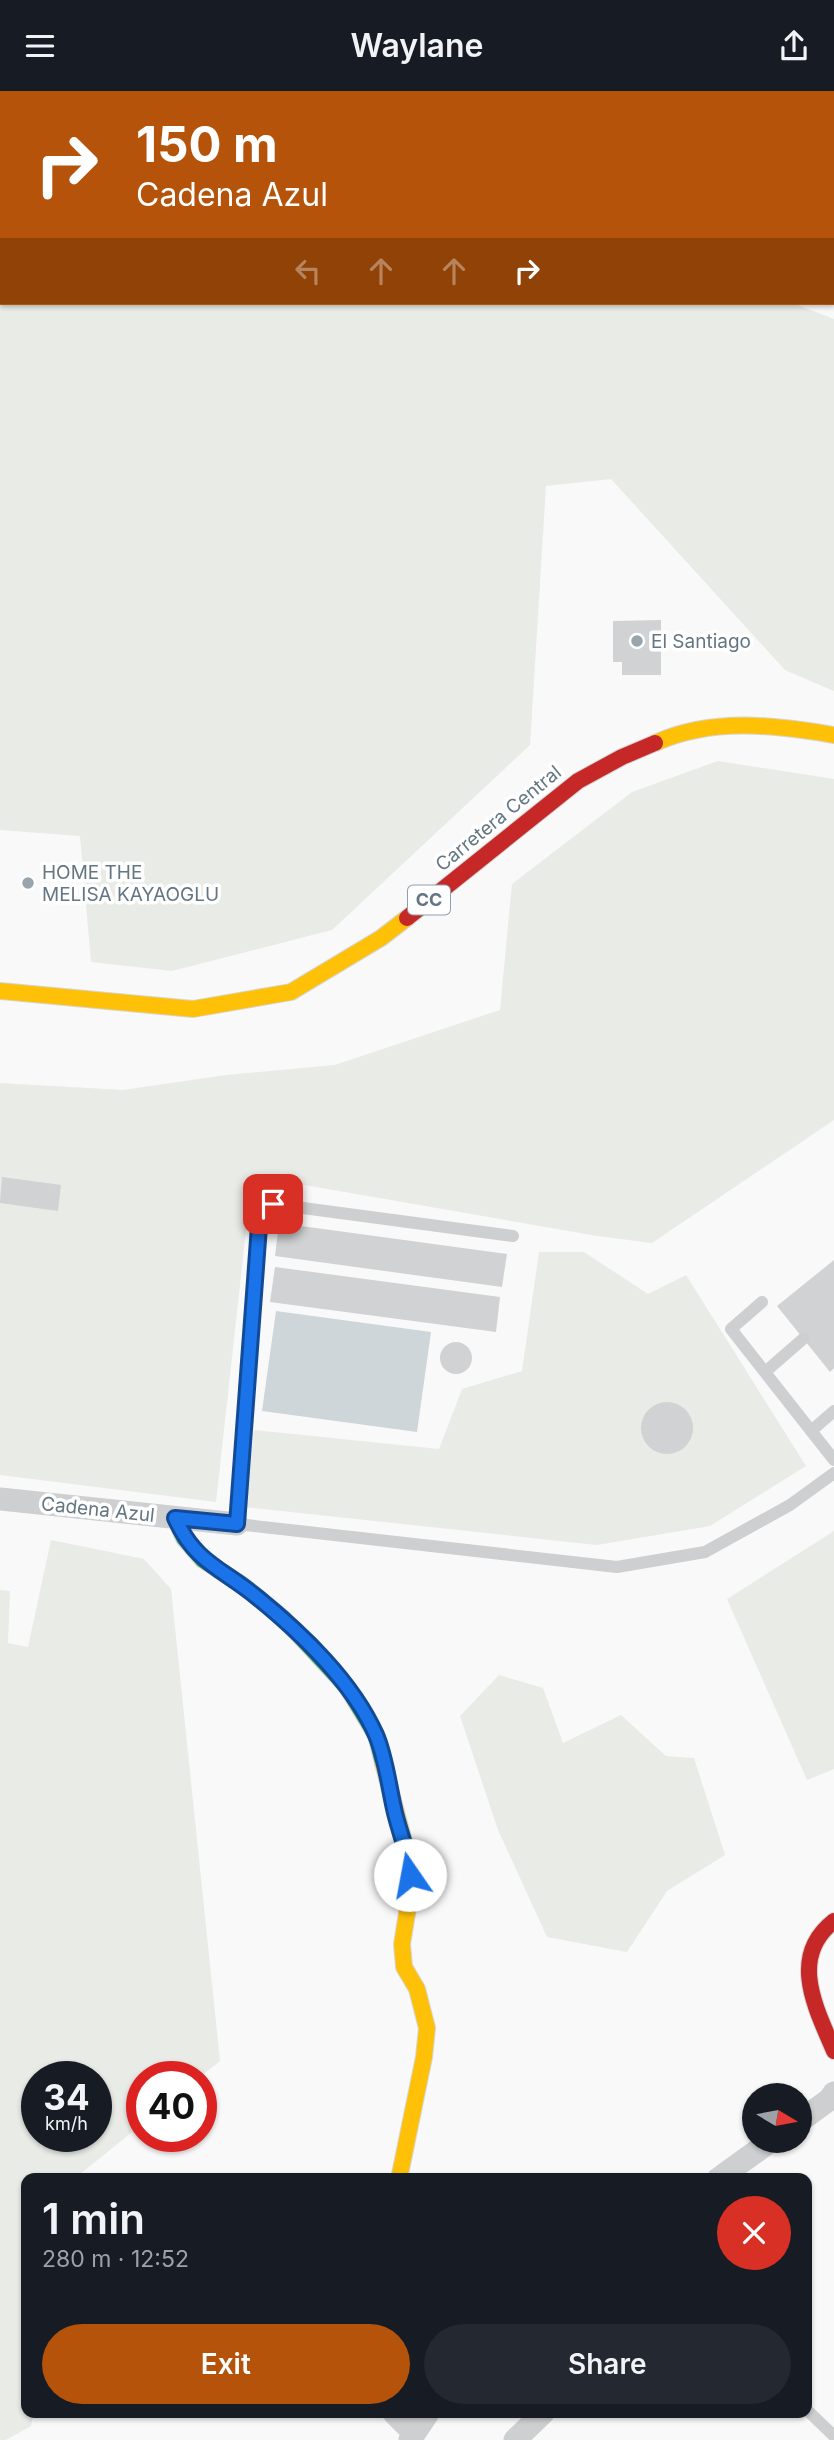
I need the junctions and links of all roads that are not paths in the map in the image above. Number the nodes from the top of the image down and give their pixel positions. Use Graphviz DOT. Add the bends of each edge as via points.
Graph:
graph roads {
  1 [pos="834,735"];
  2 [pos="0,991"];
  3 [pos="513,1236"];
  4 [pos="762,1302"];
  5 [pos="803,1339"];
  6 [pos="765,1372"];
  7 [pos="834,1412"];
  8 [pos="811,1431"];
  9 [pos="834,1460"];
  10 [pos="834,1473"];
  11 [pos="0,1499"];
  12 [pos="175,1518"];
  13 [pos="237,1524"];
  14 [pos="834,1921"];
  15 [pos="834,2051"];
  16 [pos="832,2096"];
  17 [pos="812,2111"];
  18 [pos="754,2153"];
  19 [pos="400,2173"];
  20 [pos="726,2173"];
  21 [pos="812,2415"];
  22 [pos="398,2418"];
  23 [pos="425,2418"];
  24 [pos="538,2418"];
  25 [pos="834,2436"];
  26 [pos="412,2437"];
  27 [pos="516,2440"];
  1 -- 2 [label="main road, Carretera Central / CC" via="779,726 701,728 622,757 578,781 381,938 291,992 193,1009"];
  3 -- 13 [label="lane" via="273,1204 260,1213"];
  4 -- 6 [label="lane" via="731,1329"];
  5 -- 6 [label="lane"];
  6 -- 8 [label="lane"];
  7 -- 8 [label="lane"];
  8 -- 9 [label="lane"];
  10 -- 13 [label="lane" via="790,1505 705,1552 617,1567"];
  11 -- 12 [label="street, Cadena Azul"];
  12 -- 13 [label="street, Cadena Azul"];
  12 -- 19 [label="main road" via="184,1538 203,1560 284,1619 323,1659 376,1735 410,1860 404,1967 417,1989 427,2028"];
  14 -- 15 [label="main road" via="821,1931 809,1962 810,1993"];
  16 -- 17 [label="street"];
  18 -- 20 [label="street"];
  21 -- 25 [label="lane"];
  22 -- 26 [label="street"];
  23 -- 26 [label="street"];
  24 -- 27 [label="street"];
}
